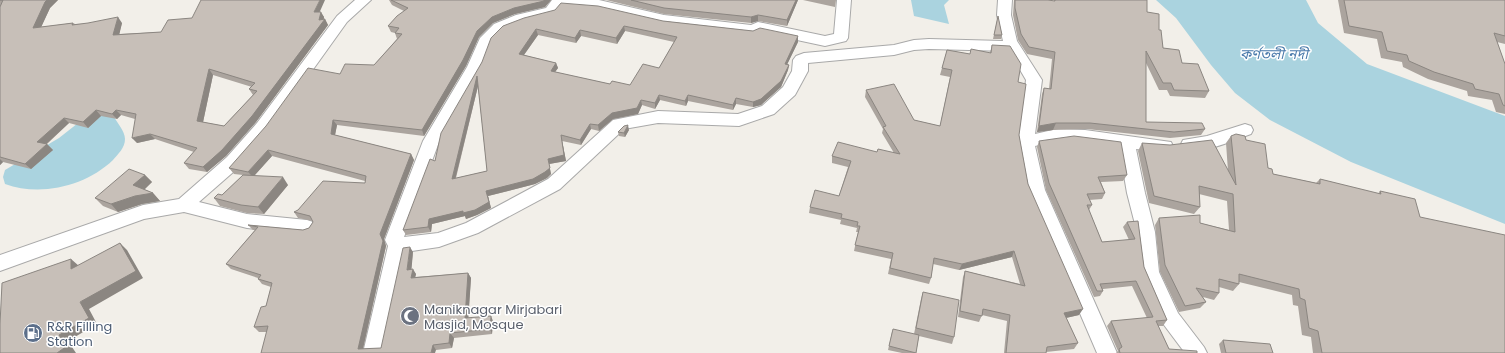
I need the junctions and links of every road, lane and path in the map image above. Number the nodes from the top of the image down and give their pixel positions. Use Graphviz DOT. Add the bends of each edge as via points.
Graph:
graph roads {
  1 [pos="364,0"];
  2 [pos="844,0"];
  3 [pos="1006,0"];
  4 [pos="1013,46"];
  5 [pos="1245,130"];
  6 [pos="1026,142"];
  7 [pos="1127,142"];
  8 [pos="184,205"];
  9 [pos="307,227"];
  10 [pos="397,246"];
  11 [pos="0,263"];
  12 [pos="373,353"];
  13 [pos="1107,353"];
  14 [pos="1197,353"];
  1 -- 8 [label="street" via="342,19 263,127 233,162"];
  2 -- 10 [label="street" via="840,38 825,41 758,27 754,30 664,20 631,11 577,2 558,2 551,11 521,18 499,27 485,41 475,67 431,141 394,240"];
  3 -- 4 [label="street" via="1004,15"];
  4 -- 6 [label="street" via="1034,80"];
  4 -- 10 [label="street" via="929,44 894,50 809,57 801,60 800,71 789,91 768,110 739,120 658,117 619,124 554,184 472,228 439,240"];
  5 -- 7 [label="street" via="1207,142 1173,146"];
  6 -- 7 [label="street" via="1057,135"];
  6 -- 13 [label="street" via="1036,190"];
  7 -- 14 [label="street" via="1146,232 1150,272 1171,319"];
  8 -- 9 [label="street" via="247,221"];
  8 -- 11 [label="street" via="143,212"];
  10 -- 12 [label="street"];
}
